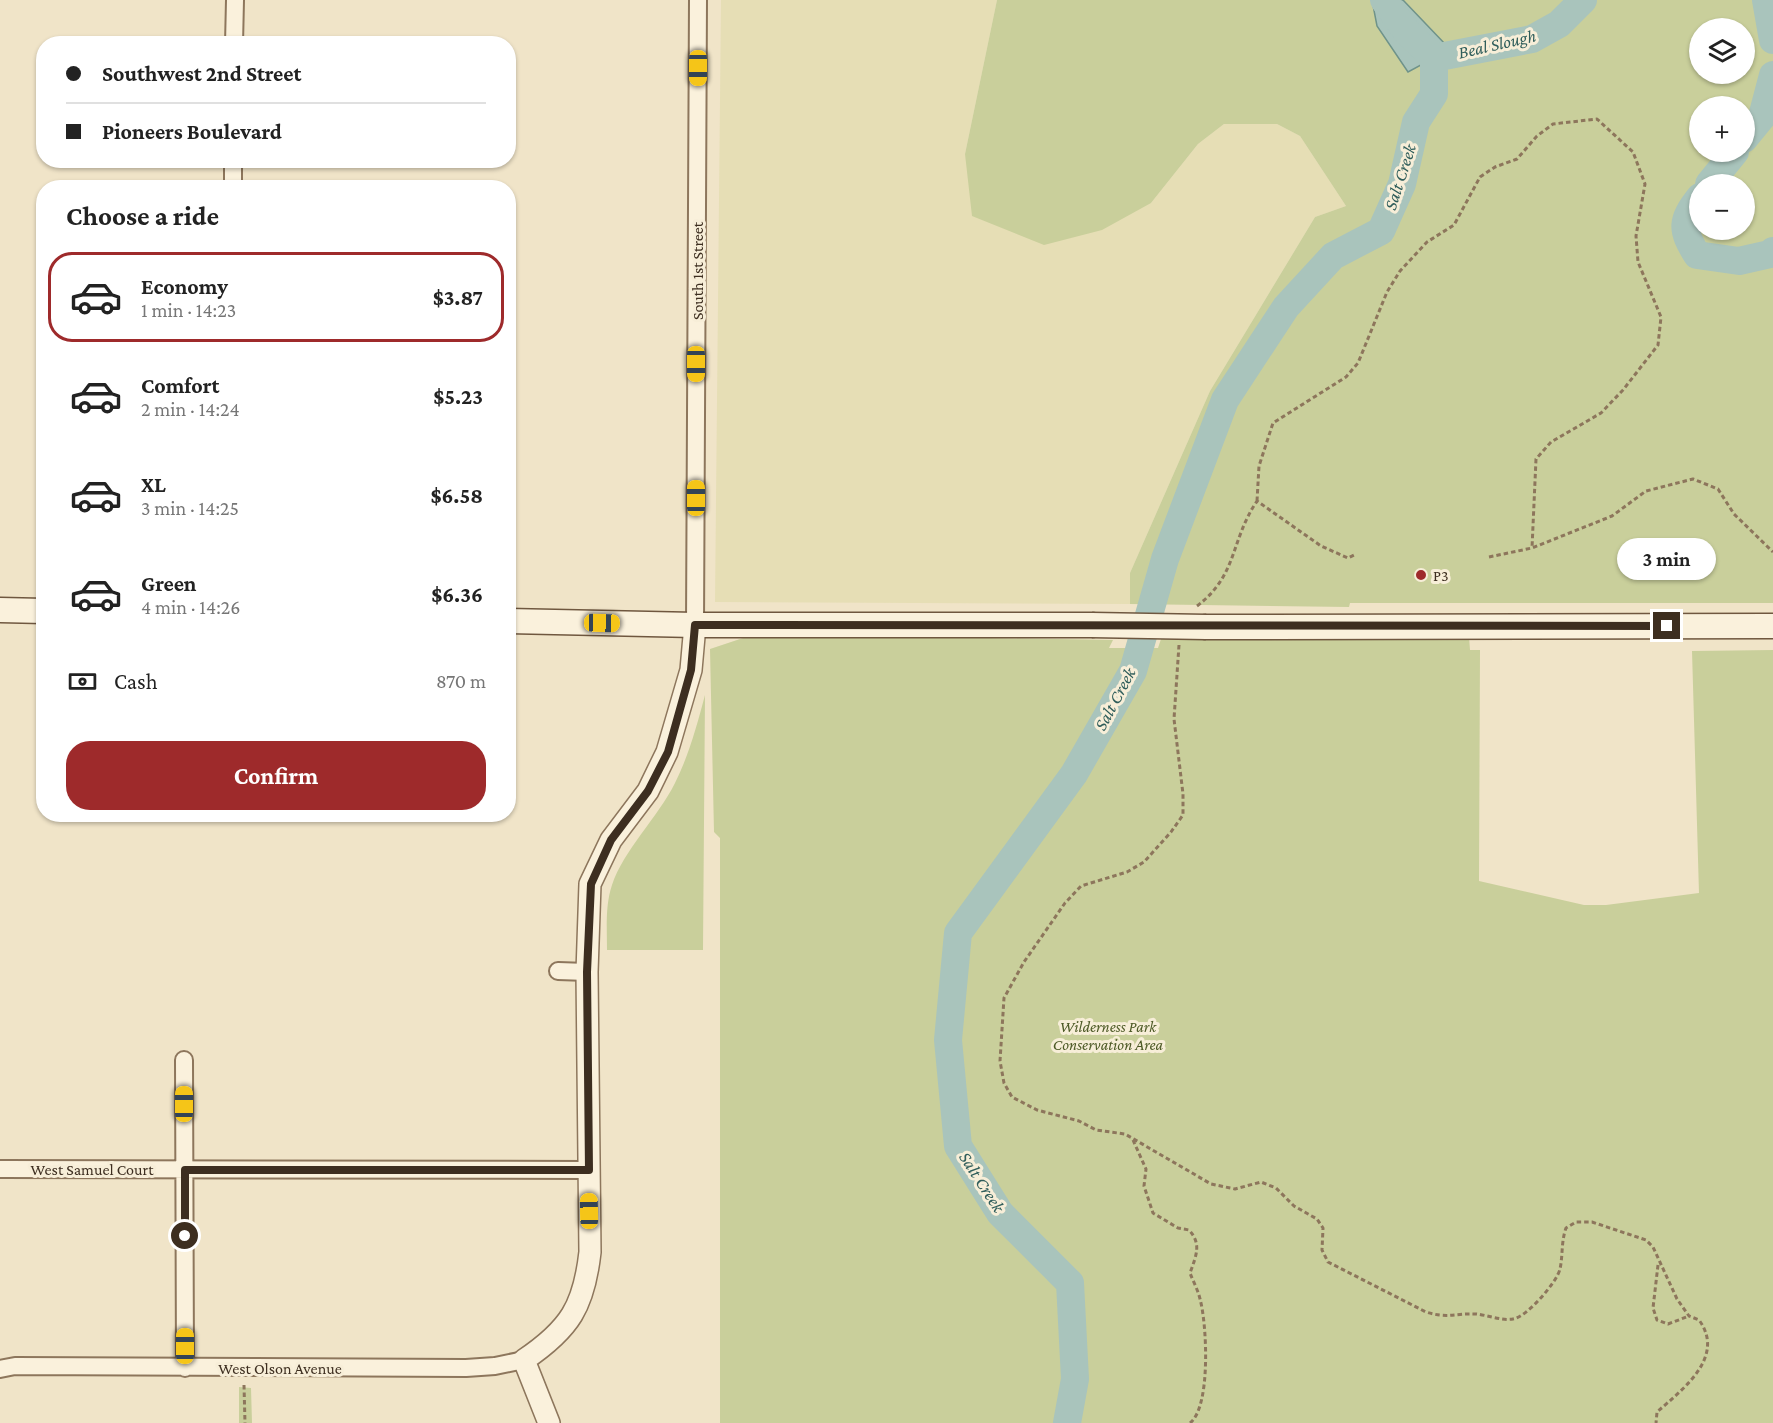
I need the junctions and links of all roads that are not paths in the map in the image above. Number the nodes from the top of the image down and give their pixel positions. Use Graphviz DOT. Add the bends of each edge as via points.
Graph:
graph roads {
  1 [pos="235,0"];
  2 [pos="698,0"];
  3 [pos="234,36"];
  4 [pos="0,610"];
  5 [pos="36,611"];
  6 [pos="516,621"];
  7 [pos="695,625"];
  8 [pos="1773,626"];
  9 [pos="558,971"];
  10 [pos="587,972"];
  11 [pos="184,1060"];
  12 [pos="0,1169"];
  13 [pos="185,1170"];
  14 [pos="589,1170"];
  15 [pos="524,1360"];
  16 [pos="185,1368"];
  17 [pos="0,1369"];
  18 [pos="549,1423"];
  1 -- 3 [label="street"];
  2 -- 7 [label="street, South 1st Street"];
  4 -- 5 [label="main road"];
  6 -- 7 [label="main road"];
  7 -- 8 [label="main road, bridge" via="1092,625 1200,618"];
  7 -- 10 [label="street, South 1st Street" via="691,670 668,752 648,791 611,840 591,884"];
  9 -- 10 [label="street"];
  10 -- 14 [label="street, South 1st Street"];
  11 -- 13 [label="street"];
  12 -- 13 [label="street, West Samuel Court"];
  13 -- 14 [label="street, West Samuel Court"];
  13 -- 16 [label="street"];
  14 -- 15 [label="street, South 1st Street" via="587,1282 578,1307 562,1330"];
  15 -- 16 [label="street, West Olson Avenue" via="466,1368"];
  15 -- 18 [label="street"];
  16 -- 17 [label="street, West Olson Avenue"];
}
